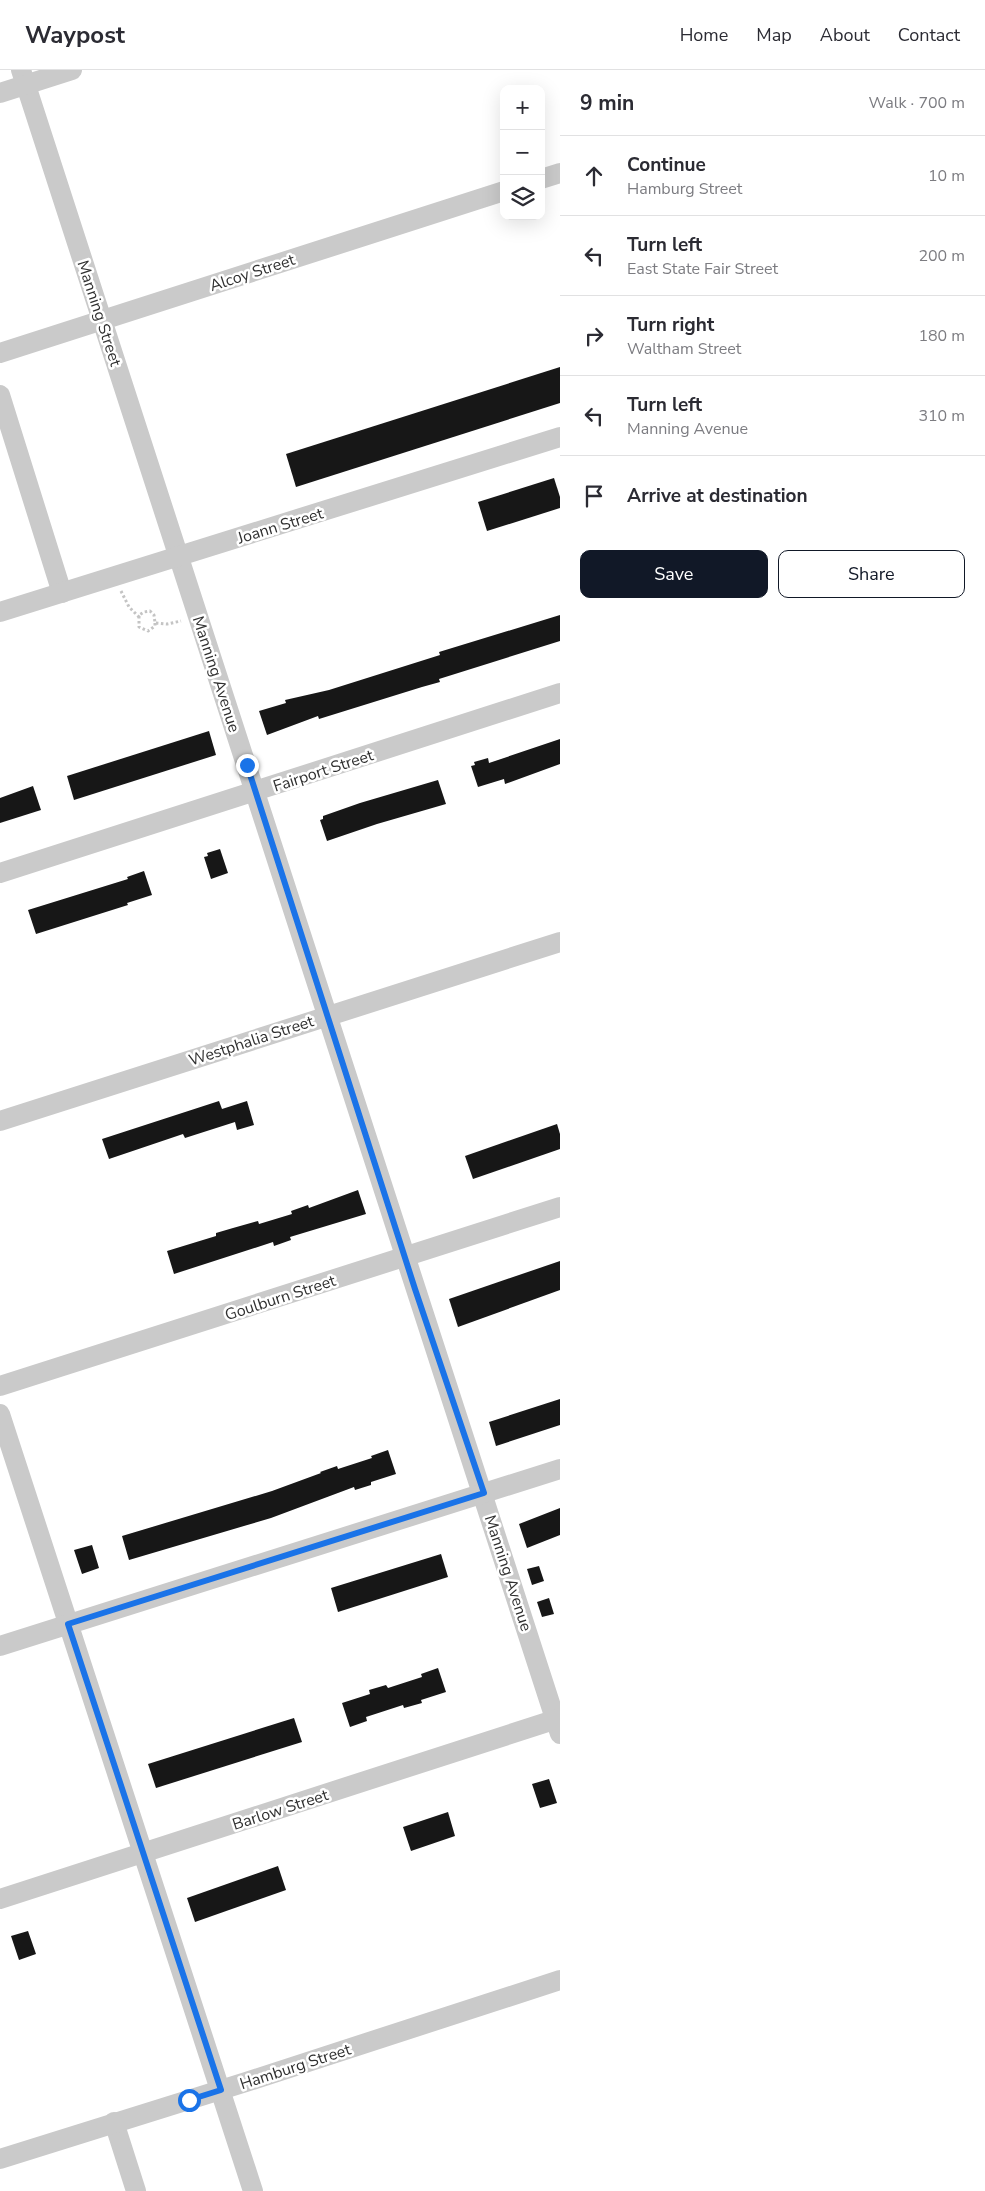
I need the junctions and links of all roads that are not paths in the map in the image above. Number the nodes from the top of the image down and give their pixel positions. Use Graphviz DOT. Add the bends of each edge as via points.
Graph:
graph roads {
  1 [pos="72,70"];
  2 [pos="23,77"];
  3 [pos="0,93"];
  4 [pos="560,173"];
  5 [pos="545,178"];
  6 [pos="500,192"];
  7 [pos="102,320"];
  8 [pos="0,352"];
  9 [pos="0,394"];
  10 [pos="560,437"];
  11 [pos="179,556"];
  12 [pos="62,593"];
  13 [pos="0,612"];
  14 [pos="560,693"];
  15 [pos="255,792"];
  16 [pos="0,874"];
  17 [pos="560,942"];
  18 [pos="327,1016"];
  19 [pos="0,1121"];
  20 [pos="560,1207"];
  21 [pos="405,1257"];
  22 [pos="0,1386"];
  23 [pos="0,1414"];
  24 [pos="560,1468"];
  25 [pos="484,1493"];
  26 [pos="68,1624"];
  27 [pos="0,1646"];
  28 [pos="558,1724"];
  29 [pos="144,1853"];
  30 [pos="0,1899"];
  31 [pos="560,1980"];
  32 [pos="221,2090"];
  33 [pos="114,2122"];
  34 [pos="0,2158"];
  35 [pos="136,2191"];
  36 [pos="253,2191"];
  1 -- 2 [label="street"];
  2 -- 3 [label="street"];
  2 -- 7 [label="street, Manning Street"];
  4 -- 5 [label="street"];
  6 -- 7 [label="street, Alcoy Street"];
  7 -- 8 [label="street, Alcoy Street"];
  7 -- 11 [label="street, Manning Street"];
  9 -- 12 [label="street"];
  10 -- 11 [label="street, Joann Street"];
  11 -- 12 [label="street, Joann Street"];
  11 -- 15 [label="street, Manning Avenue"];
  12 -- 13 [label="street, Joann Street"];
  14 -- 15 [label="street, Fairport Street"];
  15 -- 16 [label="street, Fairport Street"];
  15 -- 18 [label="street, Manning Avenue"];
  17 -- 18 [label="street, Westphalia Street"];
  18 -- 19 [label="street, Westphalia Street"];
  18 -- 21 [label="street, Manning Avenue"];
  20 -- 21 [label="street, Goulburn Street"];
  21 -- 22 [label="street, Goulburn Street"];
  21 -- 25 [label="street, Manning Avenue"];
  23 -- 26 [label="street"];
  24 -- 25 [label="street"];
  25 -- 26 [label="street"];
  25 -- 28 [label="street, Manning Avenue"];
  26 -- 27 [label="street"];
  26 -- 29 [label="street"];
  28 -- 29 [label="street, Barlow Street"];
  29 -- 30 [label="street, Barlow Street"];
  29 -- 32 [label="street"];
  31 -- 32 [label="street, Hamburg Street"];
  32 -- 33 [label="street, Hamburg Street"];
  32 -- 36 [label="street"];
  33 -- 34 [label="street, Hamburg Street"];
  33 -- 35 [label="street"];
}
